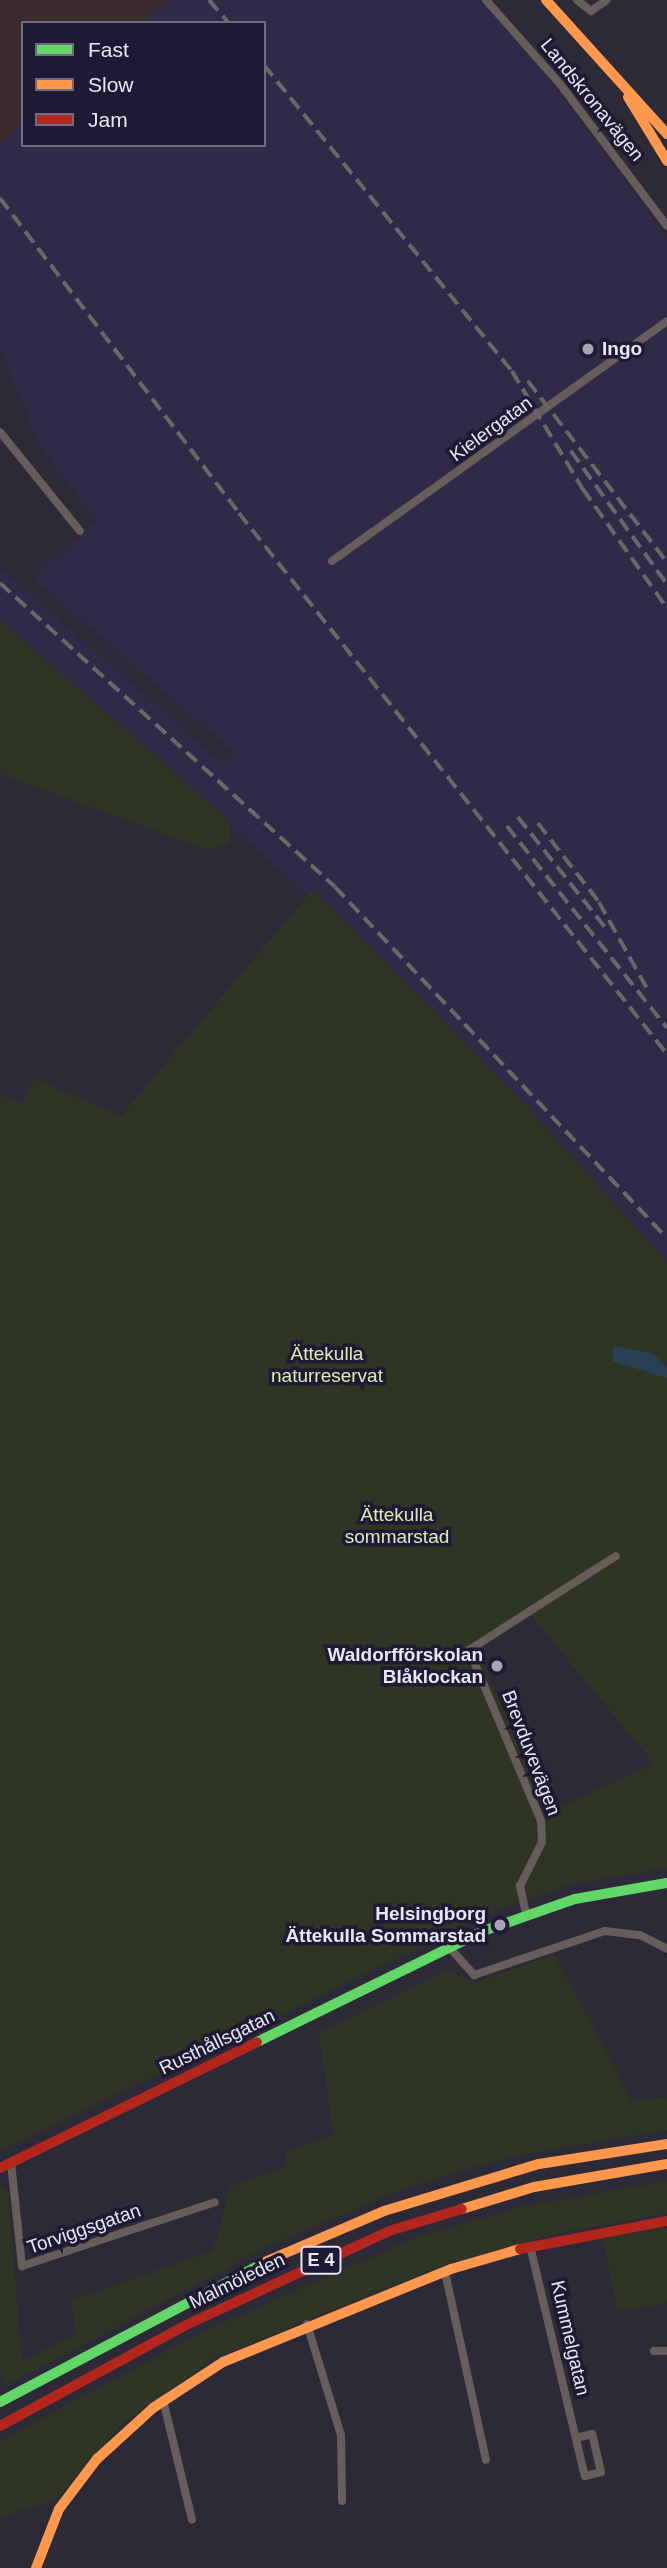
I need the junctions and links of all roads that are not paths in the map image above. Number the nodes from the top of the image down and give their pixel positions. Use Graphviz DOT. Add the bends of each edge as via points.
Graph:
graph roads {
  1 [pos="486,0"];
  2 [pos="545,0"];
  3 [pos="577,0"];
  4 [pos="607,0"];
  5 [pos="625,91"];
  6 [pos="667,134"];
  7 [pos="667,161"];
  8 [pos="667,226"];
  9 [pos="667,321"];
  10 [pos="0,432"];
  11 [pos="80,531"];
  12 [pos="332,561"];
  13 [pos="616,1556"];
  14 [pos="667,1883"];
  15 [pos="526,1914"];
  16 [pos="449,1947"];
  17 [pos="667,1949"];
  18 [pos="667,2144"];
  19 [pos="11,2163"];
  20 [pos="667,2164"];
  21 [pos="0,2168"];
  22 [pos="215,2202"];
  23 [pos="667,2221"];
  24 [pos="530,2246"];
  25 [pos="445,2272"];
  26 [pos="307,2325"];
  27 [pos="654,2351"];
  28 [pos="667,2351"];
  29 [pos="163,2400"];
  30 [pos="0,2402"];
  31 [pos="0,2426"];
  32 [pos="576,2438"];
  33 [pos="486,2460"];
  34 [pos="342,2501"];
  35 [pos="192,2520"];
  36 [pos="36,2568"];
  1 -- 8 [label="street, Landskronavägen" via="560,84"];
  2 -- 5 [label="main road, Landskronavägen"];
  3 -- 4 [label="street" via="594,11"];
  5 -- 6 [label="main road, Landskronavägen"];
  5 -- 7 [label="main road, Landskronavägen"];
  9 -- 12 [label="street, Kielergatan"];
  10 -- 11 [label="street"];
  13 -- 15 [label="street, Brevduvevägen" via="469,1650 541,1821 542,1842 520,1886"];
  14 -- 15 [label="main road, Rusthållsgatan"];
  15 -- 16 [label="main road, Rusthållsgatan"];
  16 -- 17 [label="street" via="474,1975 605,1931 640,1935"];
  16 -- 19 [label="main road, Rusthållsgatan"];
  18 -- 30 [label="main road, Malmöleden / E 4" via="503,2173 384,2211 259,2265"];
  19 -- 21 [label="main road, Rusthållsgatan"];
  19 -- 22 [label="street, Torviggsgatan" via="22,2266"];
  20 -- 31 [label="main road, Malmöleden / E 4" via="534,2187 389,2231 209,2313"];
  23 -- 24 [label="main road"];
  24 -- 25 [label="main road"];
  24 -- 32 [label="street, Kummelgatan"];
  25 -- 26 [label="main road"];
  25 -- 33 [label="street"];
  26 -- 29 [label="main road" via="222,2362"];
  26 -- 34 [label="street" via="341,2435"];
  27 -- 28 [label="street"];
  29 -- 35 [label="street"];
  29 -- 36 [label="main road" via="81,2477 69,2493"];
  32 -- 32 [label="street, Kummelgatan" via="592,2434 601,2472 585,2476"];
}
